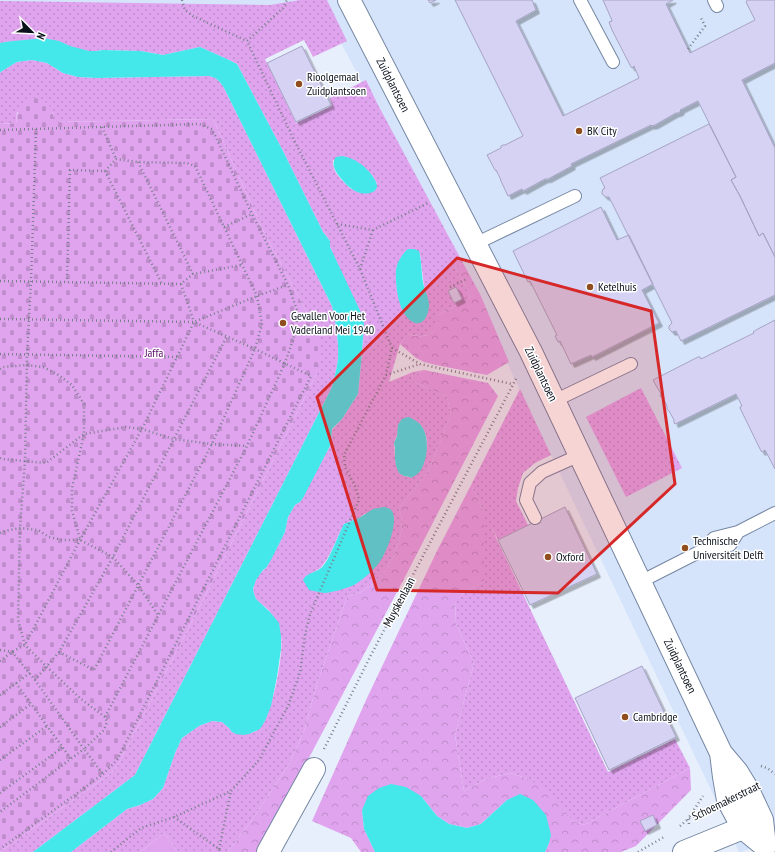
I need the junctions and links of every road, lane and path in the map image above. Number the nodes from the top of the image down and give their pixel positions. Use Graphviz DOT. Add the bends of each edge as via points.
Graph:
graph roads {
  1 [pos="182,0"];
  2 [pos="286,0"];
  3 [pos="349,0"];
  4 [pos="580,0"];
  5 [pos="699,13"];
  6 [pos="247,42"];
  7 [pos="688,49"];
  8 [pos="613,62"];
  9 [pos="102,127"];
  10 [pos="36,129"];
  11 [pos="0,130"];
  12 [pos="116,160"];
  13 [pos="138,162"];
  14 [pos="105,171"];
  15 [pos="448,193"];
  16 [pos="575,196"];
  17 [pos="252,214"];
  18 [pos="337,224"];
  19 [pos="224,227"];
  20 [pos="373,230"];
  21 [pos="475,244"];
  22 [pos="242,265"];
  23 [pos="360,269"];
  24 [pos="193,274"];
  25 [pos="0,281"];
  26 [pos="31,282"];
  27 [pos="67,282"];
  28 [pos="162,284"];
  29 [pos="181,284"];
  30 [pos="288,285"];
  31 [pos="257,296"];
  32 [pos="0,319"];
  33 [pos="28,320"];
  34 [pos="194,322"];
  35 [pos="227,336"];
  36 [pos="392,348"];
  37 [pos="255,349"];
  38 [pos="531,352"];
  39 [pos="0,354"];
  40 [pos="27,355"];
  41 [pos="178,357"];
  42 [pos="285,363"];
  43 [pos="420,364"];
  44 [pos="631,364"];
  45 [pos="27,365"];
  46 [pos="0,369"];
  47 [pos="386,375"];
  48 [pos="512,384"];
  49 [pos="554,401"];
  50 [pos="142,429"];
  51 [pos="84,434"];
  52 [pos="173,439"];
  53 [pos="212,444"];
  54 [pos="247,446"];
  55 [pos="580,455"];
  56 [pos="0,458"];
  57 [pos="25,461"];
  58 [pos="775,513"];
  59 [pos="535,518"];
  60 [pos="20,528"];
  61 [pos="0,533"];
  62 [pos="80,540"];
  63 [pos="113,557"];
  64 [pos="640,582"];
  65 [pos="138,585"];
  66 [pos="158,615"];
  67 [pos="25,645"];
  68 [pos="0,650"];
  69 [pos="12,652"];
  70 [pos="59,652"];
  71 [pos="0,661"];
  72 [pos="47,667"];
  73 [pos="30,673"];
  74 [pos="35,680"];
  75 [pos="16,683"];
  76 [pos="0,695"];
  77 [pos="31,704"];
  78 [pos="105,717"];
  79 [pos="47,726"];
  80 [pos="0,727"];
  81 [pos="63,747"];
  82 [pos="84,749"];
  83 [pos="721,753"];
  84 [pos="71,759"];
  85 [pos="0,760"];
  86 [pos="314,769"];
  87 [pos="103,774"];
  88 [pos="231,791"];
  89 [pos="0,793"];
  90 [pos="728,800"];
  91 [pos="0,812"];
  92 [pos="174,817"];
  93 [pos="760,821"];
  94 [pos="678,828"];
  95 [pos="667,836"];
  96 [pos="763,847"];
  97 [pos="0,849"];
  98 [pos="219,849"];
  99 [pos="111,852"];
  100 [pos="222,852"];
  101 [pos="268,852"];
  102 [pos="638,852"];
  103 [pos="684,852"];
  1 -- 6 [label="path" via="184,10 193,16"];
  2 -- 6 [label="path" via="283,8"];
  3 -- 15 [label="street, Zuidplantsoen"];
  4 -- 8 [label="lane"];
  5 -- 7 [label="path" via="705,26"];
  6 -- 18 [label="path"];
  9 -- 10 [label="path"];
  9 -- 12 [label="path"];
  9 -- 17 [label="path" via="199,124 212,129"];
  10 -- 11 [label="path"];
  10 -- 26 [label="path"];
  12 -- 13 [label="path"];
  12 -- 14 [label="path"];
  13 -- 19 [label="path" via="187,162 195,166"];
  13 -- 24 [label="path"];
  14 -- 27 [label="path" via="70,170"];
  14 -- 28 [label="path"];
  15 -- 20 [label="path"];
  15 -- 21 [label="street, Zuidplantsoen"];
  16 -- 21 [label="lane"];
  17 -- 19 [label="path"];
  17 -- 30 [label="path"];
  18 -- 20 [label="path"];
  18 -- 23 [label="path"];
  19 -- 22 [label="path"];
  20 -- 23 [label="path"];
  21 -- 38 [label="street, Zuidplantsoen"];
  22 -- 24 [label="path"];
  22 -- 31 [label="path"];
  23 -- 36 [label="path"];
  24 -- 29 [label="path"];
  25 -- 26 [label="path"];
  26 -- 27 [label="path"];
  26 -- 33 [label="path"];
  27 -- 28 [label="path"];
  28 -- 29 [label="path"];
  29 -- 34 [label="path"];
  30 -- 31 [label="path"];
  30 -- 42 [label="path" via="297,317 296,332"];
  31 -- 34 [label="path"];
  31 -- 37 [label="path" via="262,324"];
  32 -- 33 [label="path"];
  33 -- 34 [label="path"];
  33 -- 40 [label="path"];
  34 -- 35 [label="path"];
  34 -- 41 [label="path"];
  35 -- 37 [label="path"];
  35 -- 52 [label="path"];
  36 -- 43 [label="path"];
  36 -- 47 [label="path"];
  37 -- 42 [label="path"];
  37 -- 53 [label="path"];
  38 -- 48 [label="path, Muyskenlaan"];
  38 -- 49 [label="street, Zuidplantsoen"];
  39 -- 40 [label="path"];
  40 -- 41 [label="path"];
  40 -- 45 [label="path"];
  41 -- 50 [label="path"];
  42 -- 54 [label="path"];
  42 -- 87 [label="path" via="311,376 117,760"];
  43 -- 47 [label="path"];
  43 -- 48 [label="path"];
  44 -- 49 [label="lane"];
  45 -- 46 [label="path"];
  45 -- 51 [label="path" via="43,367 72,385 84,404"];
  45 -- 57 [label="path"];
  47 -- 88 [label="path" via="344,455 359,500 310,614 300,673 288,706 259,760"];
  48 -- 86 [label="path, Muyskenlaan"];
  49 -- 55 [label="street, Zuidplantsoen"];
  50 -- 51 [label="path" via="126,427"];
  50 -- 52 [label="path"];
  50 -- 62 [label="path"];
  51 -- 57 [label="path" via="46,463"];
  51 -- 62 [label="path" via="72,488 72,511"];
  52 -- 53 [label="path"];
  52 -- 63 [label="path"];
  53 -- 54 [label="path"];
  53 -- 65 [label="path"];
  54 -- 66 [label="path"];
  55 -- 59 [label="lane" via="542,472 530,482 526,500"];
  55 -- 64 [label="street, Zuidplantsoen"];
  56 -- 57 [label="path"];
  57 -- 60 [label="path"];
  58 -- 64 [label="lane" via="738,532 730,545 703,550"];
  60 -- 61 [label="path"];
  60 -- 62 [label="path" via="38,530 49,537 62,540"];
  60 -- 67 [label="path" via="18,620"];
  62 -- 63 [label="path"];
  62 -- 67 [label="path"];
  63 -- 65 [label="path"];
  63 -- 70 [label="path"];
  64 -- 83 [label="street, Zuidplantsoen"];
  65 -- 66 [label="path"];
  65 -- 70 [label="path" via="94,670"];
  66 -- 78 [label="path"];
  67 -- 69 [label="path"];
  67 -- 72 [label="path"];
  68 -- 69 [label="path"];
  69 -- 71 [label="path"];
  69 -- 73 [label="path"];
  70 -- 72 [label="path"];
  72 -- 74 [label="path"];
  72 -- 78 [label="path" via="81,699"];
  73 -- 74 [label="path"];
  73 -- 75 [label="path"];
  74 -- 82 [label="path"];
  75 -- 76 [label="path"];
  75 -- 77 [label="path"];
  77 -- 79 [label="path"];
  77 -- 80 [label="path"];
  78 -- 82 [label="path" via="107,722 104,730"];
  79 -- 81 [label="path"];
  79 -- 85 [label="path"];
  81 -- 84 [label="path"];
  81 -- 89 [label="path"];
  82 -- 84 [label="path"];
  82 -- 87 [label="path"];
  83 -- 90 [label="street, Zuidplantsoen"];
  83 -- 93 [label="street, Zuidplantsoen" via="748,790"];
  84 -- 91 [label="path"];
  86 -- 101 [label="street"];
  87 -- 97 [label="path"];
  88 -- 92 [label="path"];
  88 -- 98 [label="path"];
  90 -- 93 [label="street, Zuidplantsoen"];
  90 -- 94 [label="path, Schoemakerstraat" via="688,819"];
  92 -- 98 [label="path"];
  92 -- 99 [label="path" via="141,828"];
  93 -- 96 [label="street, Zuidplantsoen"];
  93 -- 103 [label="street"];
  95 -- 102 [label="path"];
  98 -- 100 [label="path"];
}
